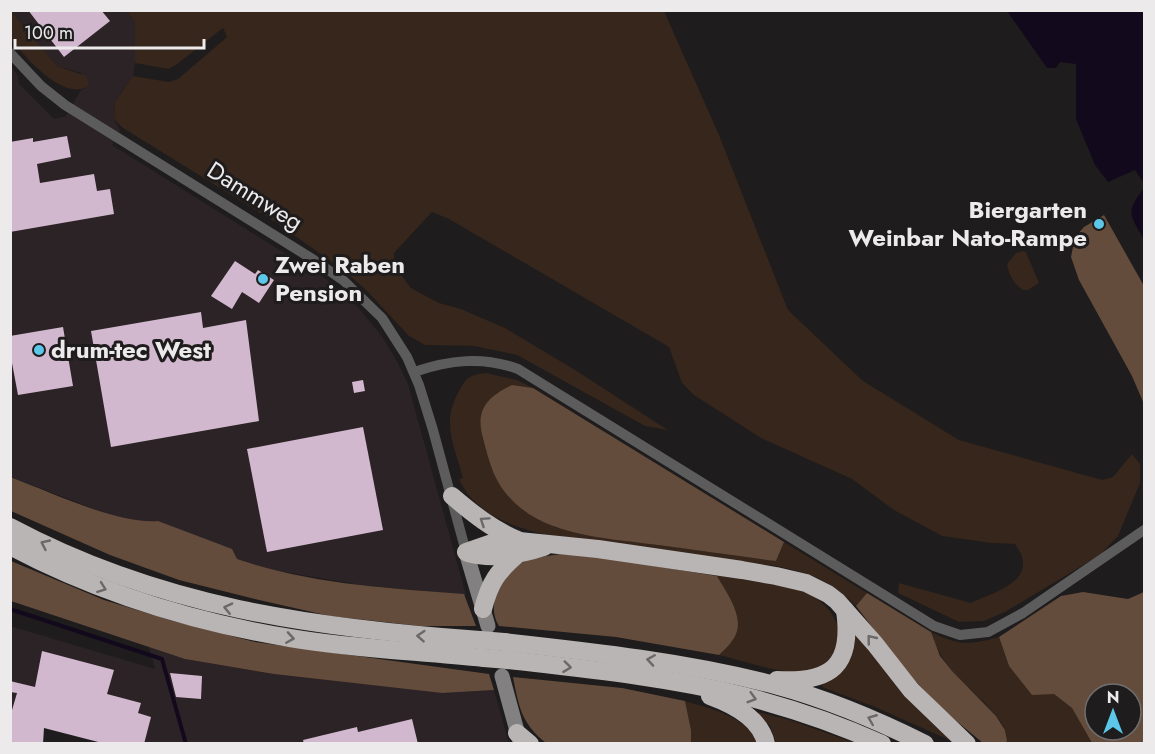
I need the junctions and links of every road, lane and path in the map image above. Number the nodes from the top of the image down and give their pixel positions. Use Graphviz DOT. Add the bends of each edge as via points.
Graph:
graph roads {
  1 [pos="10,53"];
  2 [pos="414,372"];
  3 [pos="452,496"];
  4 [pos="10,527"];
  5 [pos="1144,530"];
  6 [pos="10,546"];
  7 [pos="519,547"];
  8 [pos="466,552"];
  9 [pos="845,610"];
  10 [pos="484,633"];
  11 [pos="505,659"];
  12 [pos="724,673"];
  13 [pos="674,682"];
  14 [pos="522,740"];
  15 [pos="766,744"];
  16 [pos="882,744"];
  17 [pos="925,744"];
  18 [pos="967,744"];
  1 -- 2 [label="street, Dammweg" via="65,105 344,281 382,318"];
  2 -- 3 [label="street, Dammweg"];
  2 -- 5 [label="street" via="446,362 467,361 518,369 948,633 988,632 1015,618"];
  7 -- 3 [label="highway, one-way"];
  3 -- 8 [label="street, Dammweg"];
  10 -- 4 [label="highway, one-way" via="394,634 230,609 103,570"];
  6 -- 10 [label="highway, one-way" via="99,587 168,610 290,638 332,644"];
  7 -- 8 [label="highway" via="486,556"];
  7 -- 9 [label="highway" via="598,549 776,576 818,588"];
  7 -- 10 [label="highway" via="496,575 487,594"];
  8 -- 10 [label="street, Dammweg"];
  9 -- 12 [label="highway" via="844,653 827,673 789,681"];
  18 -- 9 [label="highway, one-way" via="911,690"];
  10 -- 11 [label="highway, bridge"];
  12 -- 11 [label="highway, one-way" via="596,652"];
  11 -- 13 [label="highway, one-way"];
  11 -- 14 [label="street"];
  17 -- 12 [label="highway, one-way" via="846,709"];
  13 -- 15 [label="highway" via="722,700 751,718 765,735"];
  13 -- 16 [label="highway, one-way" via="773,704"];
}
